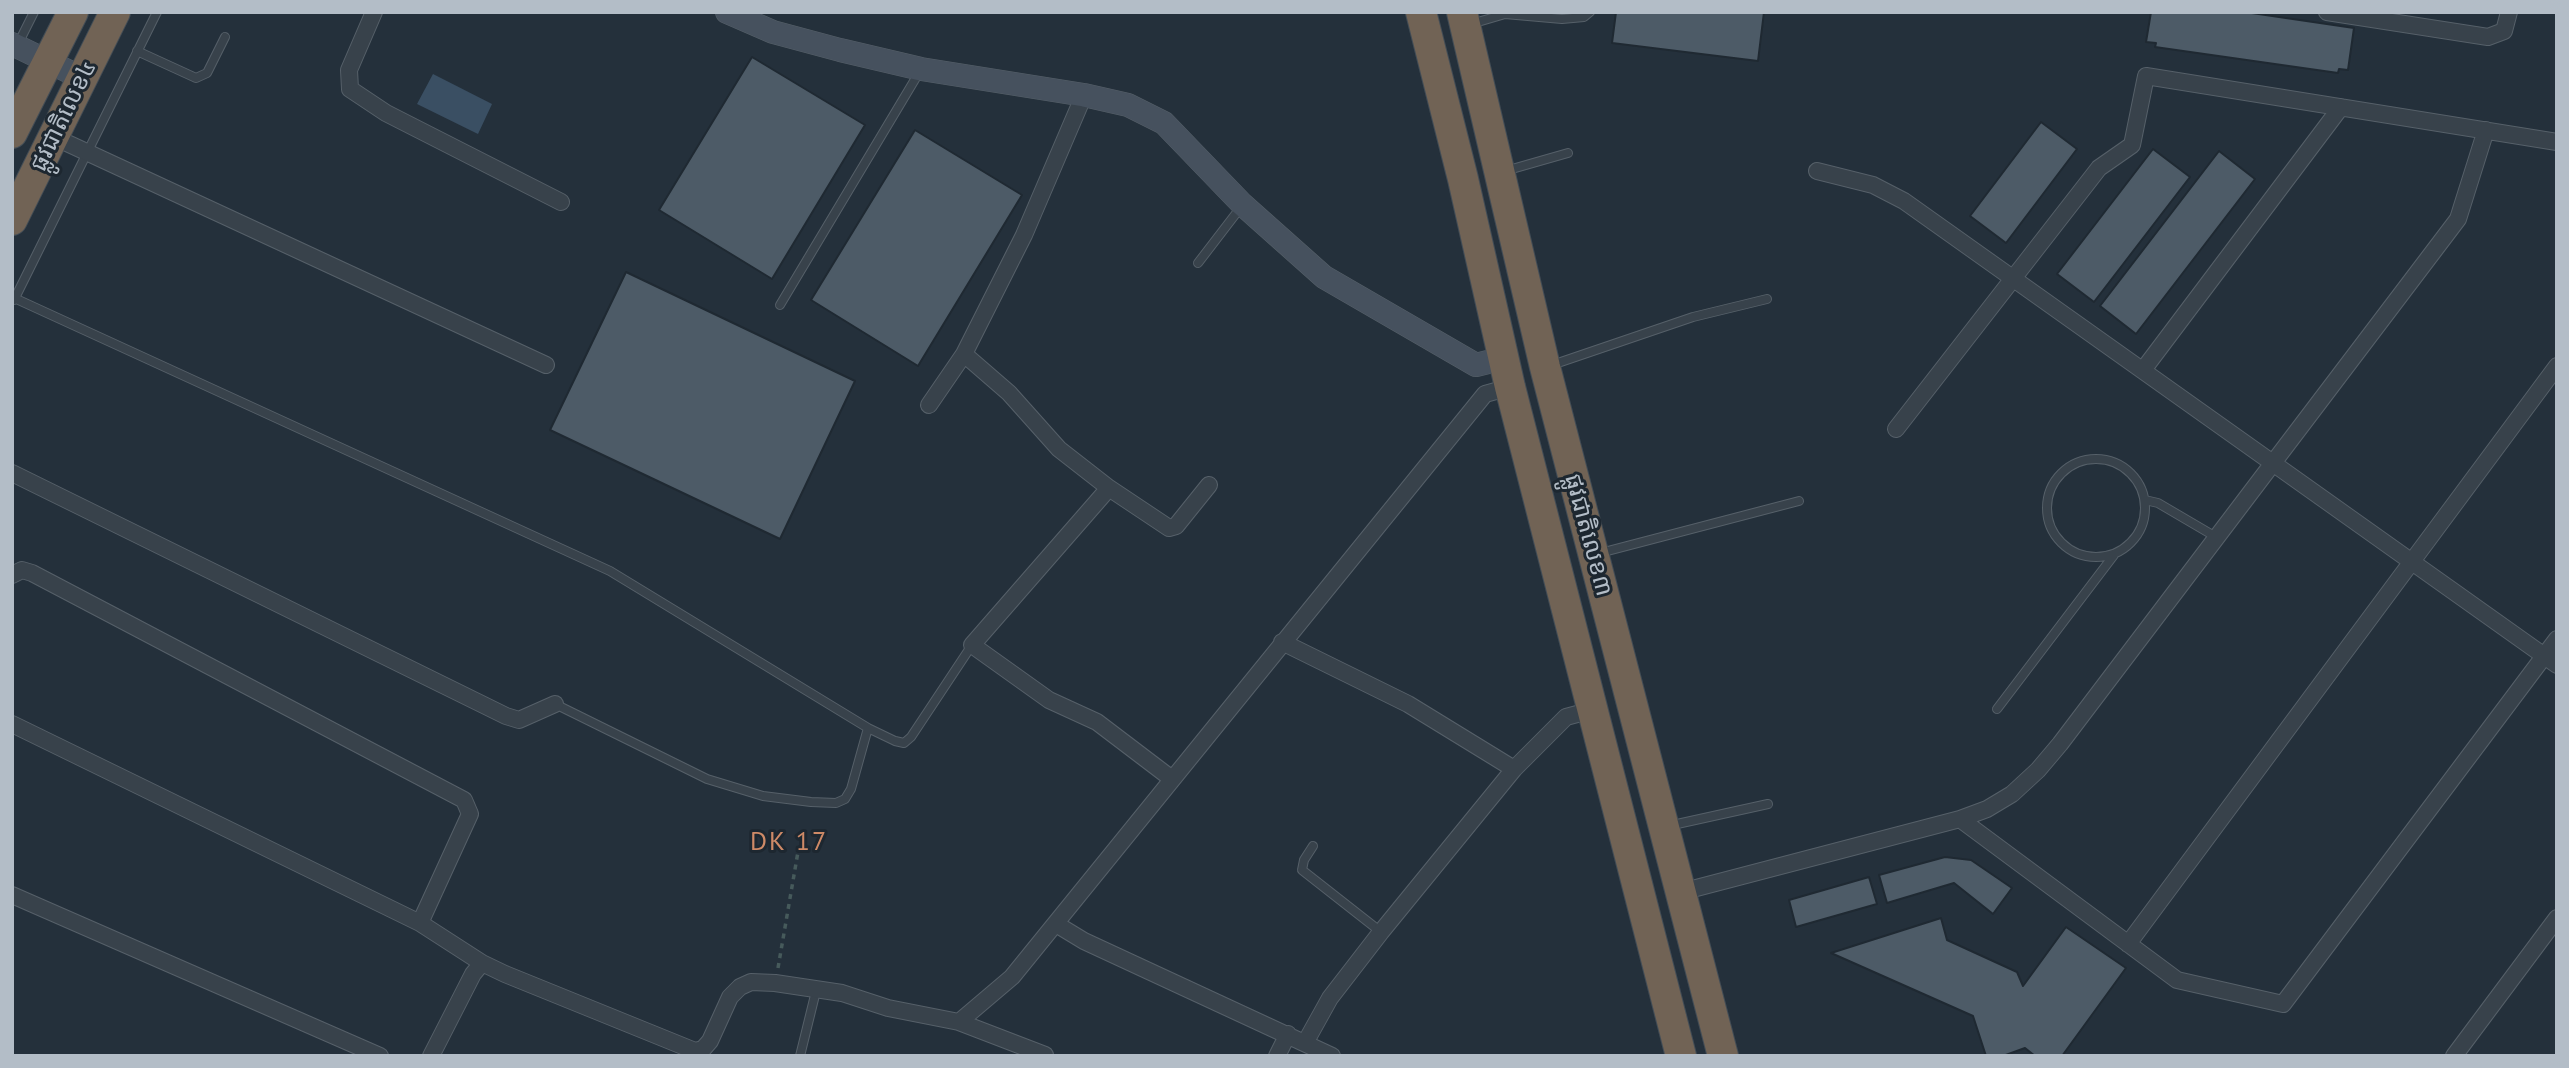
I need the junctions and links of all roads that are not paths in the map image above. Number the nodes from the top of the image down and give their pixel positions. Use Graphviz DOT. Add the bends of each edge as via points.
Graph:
graph roads {
  1 [pos="34,12"];
  2 [pos="73,12"];
  3 [pos="115,12"];
  4 [pos="157,12"];
  5 [pos="374,12"];
  6 [pos="727,12"];
  7 [pos="1421,12"];
  8 [pos="1590,12"];
  9 [pos="2327,12"];
  10 [pos="2510,12"];
  11 [pos="2349,14"];
  12 [pos="1463,19"];
  13 [pos="225,37"];
  14 [pos="14,49"];
  15 [pos="137,51"];
  16 [pos="48,62"];
  17 [pos="921,69"];
  18 [pos="82,78"];
  19 [pos="1084,95"];
  20 [pos="2340,107"];
  21 [pos="2486,130"];
  22 [pos="12,133"];
  23 [pos="54,136"];
  24 [pos="2557,142"];
  25 [pos="87,151"];
  26 [pos="1568,153"];
  27 [pos="1816,171"];
  28 [pos="1499,173"];
  29 [pos="561,202"];
  30 [pos="1242,204"];
  31 [pos="12,220"];
  32 [pos="1198,263"];
  33 [pos="2012,277"];
  34 [pos="13,299"];
  35 [pos="1767,299"];
  36 [pos="780,305"];
  37 [pos="964,354"];
  38 [pos="1490,361"];
  39 [pos="546,365"];
  40 [pos="2557,366"];
  41 [pos="1545,367"];
  42 [pos="2143,370"];
  43 [pos="1498,390"];
  44 [pos="929,405"];
  45 [pos="1896,429"];
  46 [pos="2272,462"];
  47 [pos="12,473"];
  48 [pos="1209,485"];
  49 [pos="1110,488"];
  50 [pos="2145,500"];
  51 [pos="1799,501"];
  52 [pos="2216,537"];
  53 [pos="1594,555"];
  54 [pos="2114,555"];
  55 [pos="2413,562"];
  56 [pos="12,575"];
  57 [pos="2557,639"];
  58 [pos="1282,642"];
  59 [pos="972,645"];
  60 [pos="2551,660"];
  61 [pos="555,704"];
  62 [pos="1997,709"];
  63 [pos="1592,710"];
  64 [pos="12,724"];
  65 [pos="868,728"];
  66 [pos="1514,769"];
  67 [pos="1172,779"];
  68 [pos="1768,804"];
  69 [pos="1960,819"];
  70 [pos="1665,827"];
  71 [pos="1313,846"];
  72 [pos="1681,892"];
  73 [pos="12,895"];
  74 [pos="2557,918"];
  75 [pos="420,923"];
  76 [pos="1056,924"];
  77 [pos="1381,932"];
  78 [pos="2127,944"];
  79 [pos="482,962"];
  80 [pos="816,991"];
  81 [pos="959,1021"];
  82 [pos="1288,1034"];
  83 [pos="1305,1043"];
  84 [pos="1045,1055"];
  85 [pos="380,1056"];
  86 [pos="431,1056"];
  87 [pos="800,1056"];
  88 [pos="1276,1056"];
  89 [pos="1332,1056"];
  90 [pos="1681,1056"];
  91 [pos="1723,1056"];
  92 [pos="2454,1056"];
  1 -- 14 [label="lane"];
  2 -- 16 [label="highway, ផ្លូវជាតិលេខ៤"];
  3 -- 18 [label="highway, ផ្លូវជាតិលេខ៤"];
  4 -- 15 [label="lane"];
  5 -- 29 [label="street" via="349,70 349,89 386,113"];
  6 -- 17 [label="street" via="773,32"];
  7 -- 38 [label="highway, ផ្លូវជាតិលេខ៣"];
  8 -- 12 [label="lane" via="1562,19 1505,14"];
  9 -- 11 [label="street"];
  10 -- 11 [label="street" via="2504,31 2488,37"];
  12 -- 28 [label="highway, ផ្លូវជាតិលេខ៣"];
  13 -- 15 [label="lane" via="207,73 196,78"];
  14 -- 16 [label="street"];
  15 -- 25 [label="lane"];
  16 -- 18 [label="street"];
  16 -- 22 [label="highway, ផ្លូវជាតិលេខ៤"];
  17 -- 19 [label="street"];
  17 -- 36 [label="lane"];
  18 -- 23 [label="highway, ផ្លូវជាតិលេខ៤"];
  19 -- 30 [label="street" via="1128,105 1164,122"];
  19 -- 37 [label="street" via="1024,235"];
  20 -- 21 [label="street"];
  20 -- 33 [label="street" via="2146,76 2132,145 2099,169"];
  20 -- 42 [label="street"];
  21 -- 24 [label="street"];
  21 -- 46 [label="street" via="2458,219"];
  23 -- 25 [label="street"];
  23 -- 31 [label="highway, ផ្លូវជាតិលេខ៤"];
  25 -- 34 [label="lane"];
  25 -- 39 [label="street"];
  26 -- 28 [label="lane"];
  27 -- 33 [label="street" via="1873,185 1903,201"];
  28 -- 41 [label="highway, ផ្លូវជាតិលេខ៣"];
  30 -- 32 [label="lane"];
  30 -- 38 [label="street" via="1324,277"];
  33 -- 42 [label="street"];
  33 -- 45 [label="street"];
  34 -- 65 [label="lane" via="610,571"];
  35 -- 41 [label="lane" via="1693,317"];
  37 -- 44 [label="street"];
  37 -- 49 [label="street" via="1009,393 1059,449"];
  38 -- 43 [label="highway, ផ្លូវជាតិលេខ៣"];
  40 -- 55 [label="street"];
  41 -- 53 [label="highway, ផ្លូវជាតិលេខ៣"];
  42 -- 46 [label="street"];
  43 -- 58 [label="street"];
  43 -- 63 [label="highway, ផ្លូវជាតិលេខ៣"];
  46 -- 52 [label="street"];
  46 -- 55 [label="street"];
  47 -- 61 [label="street" via="506,716 519,720"];
  48 -- 49 [label="street" via="1176,526 1169,528"];
  49 -- 59 [label="street"];
  50 -- 52 [label="lane"];
  50 -- 54 [label="lane" via="2144,522 2133,542"];
  50 -- 54 [label="lane" via="2137,480 2120,464 2099,458 2077,462 2058,475 2048,494 2046,517 2054,537 2071,552 2092,558"];
  51 -- 53 [label="lane"];
  52 -- 69 [label="street" via="2038,770 2012,794"];
  53 -- 70 [label="highway, ផ្លូវជាតិលេខ៣"];
  54 -- 62 [label="lane"];
  55 -- 60 [label="street"];
  55 -- 78 [label="street"];
  56 -- 75 [label="street" via="22,570 32,573 464,800 470,814"];
  57 -- 60 [label="street"];
  58 -- 66 [label="street" via="1408,704"];
  58 -- 67 [label="street"];
  59 -- 65 [label="lane" via="904,743"];
  59 -- 67 [label="street" via="1049,701 1097,722"];
  60 -- 78 [label="street" via="2283,1004 2176,980"];
  61 -- 65 [label="lane" via="707,779 763,796 811,802 845,799"];
  63 -- 66 [label="street" via="1566,717"];
  63 -- 90 [label="highway, ផ្លូវជាតិលេខ៣"];
  64 -- 75 [label="street"];
  66 -- 77 [label="street"];
  67 -- 76 [label="street"];
  68 -- 70 [label="lane"];
  69 -- 72 [label="street"];
  69 -- 78 [label="street"];
  70 -- 72 [label="highway, ផ្លូវជាតិលេខ៣"];
  71 -- 77 [label="lane" via="1302,870"];
  72 -- 91 [label="highway, ផ្លូវជាតិលេខ៣"];
  73 -- 85 [label="street"];
  74 -- 92 [label="street"];
  75 -- 79 [label="street"];
  76 -- 81 [label="street" via="1012,977"];
  76 -- 82 [label="street"];
  77 -- 83 [label="street" via="1330,998"];
  79 -- 80 [label="street" via="695,1051 710,1041 730,997 740,987 751,982 775,983"];
  79 -- 86 [label="street"];
  80 -- 81 [label="street"];
  80 -- 87 [label="lane"];
  81 -- 84 [label="street"];
  82 -- 83 [label="street"];
  82 -- 88 [label="street"];
  83 -- 89 [label="street"];
}
